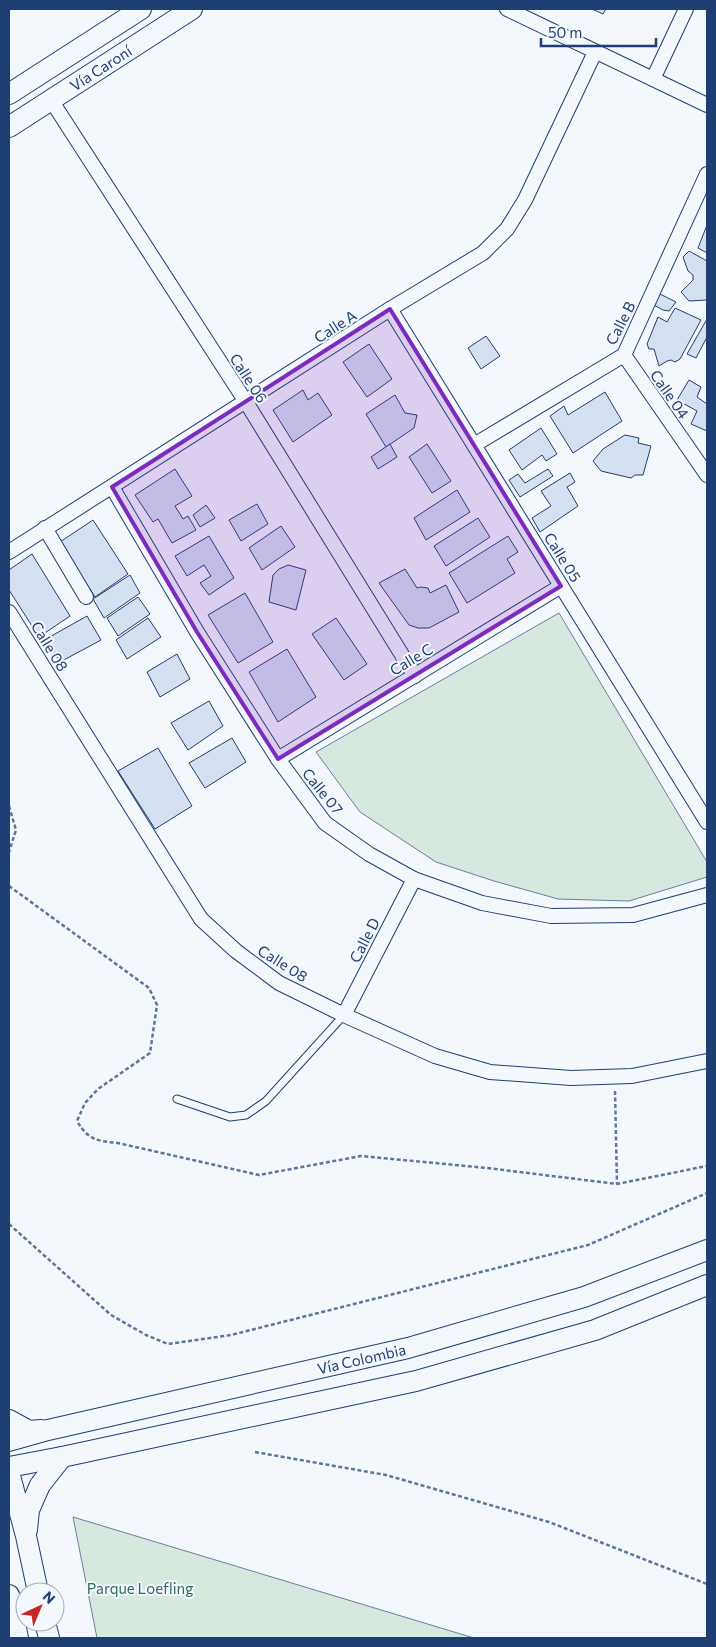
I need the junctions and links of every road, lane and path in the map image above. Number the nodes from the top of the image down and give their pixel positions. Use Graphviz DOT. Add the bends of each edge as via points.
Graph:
graph roads {
  1 [pos="141,9"];
  2 [pos="192,9"];
  3 [pos="507,9"];
  4 [pos="686,9"];
  5 [pos="595,52"];
  6 [pos="653,79"];
  7 [pos="9,94"];
  8 [pos="51,100"];
  9 [pos="707,105"];
  10 [pos="9,127"];
  11 [pos="707,174"];
  12 [pos="390,309"];
  13 [pos="624,355"];
  14 [pos="246,402"];
  15 [pos="474,445"];
  16 [pos="707,475"];
  17 [pos="112,487"];
  18 [pos="45,528"];
  19 [pos="9,552"];
  20 [pos="562,586"];
  21 [pos="86,598"];
  22 [pos="9,612"];
  23 [pos="415,676"];
  24 [pos="278,759"];
  25 [pos="9,806"];
  26 [pos="707,822"];
  27 [pos="9,852"];
  28 [pos="414,878"];
  29 [pos="9,886"];
  30 [pos="707,895"];
  31 [pos="344,1016"];
  32 [pos="707,1061"];
  33 [pos="615,1076"];
  34 [pos="176,1099"];
  35 [pos="707,1166"];
  36 [pos="617,1184"];
  37 [pos="707,1192"];
  38 [pos="9,1224"];
  39 [pos="707,1250"];
  40 [pos="707,1285"];
  41 [pos="9,1420"];
  42 [pos="48,1430"];
  43 [pos="9,1441"];
  44 [pos="255,1452"];
  45 [pos="62,1457"];
  46 [pos="9,1467"];
  47 [pos="9,1472"];
  48 [pos="26,1536"];
  49 [pos="36,1582"];
  50 [pos="707,1584"];
  51 [pos="9,1595"];
  52 [pos="18,1638"];
  1 -- 7 [label="main road, Vía Caroní"];
  2 -- 8 [label="main road, Vía Caroní"];
  3 -- 5 [label="street"];
  4 -- 6 [label="street"];
  5 -- 6 [label="street"];
  5 -- 12 [label="street, Calle A" via="525,200 507,229 483,253"];
  6 -- 9 [label="street"];
  8 -- 10 [label="main road, Vía Caroní"];
  8 -- 14 [label="street, Calle 06"];
  11 -- 13 [label="street, Calle B"];
  12 -- 14 [label="street, Calle A"];
  12 -- 15 [label="street, Calle 05"];
  13 -- 15 [label="street, Calle B"];
  13 -- 16 [label="street, Calle 04"];
  14 -- 17 [label="street, Calle A"];
  14 -- 23 [label="street, Calle 06"];
  15 -- 20 [label="street, Calle 05"];
  17 -- 18 [label="street, Calle A"];
  17 -- 24 [label="street, Calle 07" via="197,632"];
  18 -- 19 [label="street, Calle A"];
  18 -- 21 [label="street"];
  20 -- 23 [label="street, Calle C"];
  20 -- 26 [label="street, Calle 05"];
  22 -- 31 [label="street, Calle 08" via="201,919 236,951 279,983"];
  23 -- 24 [label="street, Calle C"];
  24 -- 28 [label="street, Calle 07" via="325,823 368,854"];
  25 -- 27 [label="path" via="16,830"];
  28 -- 30 [label="street, Calle 07" via="482,903 551,916 633,915"];
  28 -- 31 [label="street, Calle D"];
  29 -- 36 [label="path" via="149,988 157,1005 150,1053 98,1088 85,1103 77,1121 84,1134 99,1141 259,1175 361,1156"];
  31 -- 33 [label="street, Calle 08" via="435,1056 490,1072 571,1078"];
  31 -- 34 [label="lane" via="266,1101 246,1115 230,1117"];
  32 -- 33 [label="street, Calle 08" via="632,1076"];
  33 -- 36 [label="path"];
  35 -- 36 [label="path"];
  37 -- 38 [label="path" via="588,1244 231,1335 168,1344 111,1315"];
  39 -- 42 [label="main road, Vía Colombia" via="584,1297 408,1348"];
  40 -- 45 [label="main road" via="595,1330 416,1381"];
  41 -- 42 [label="main road" via="29,1431"];
  42 -- 43 [label="main road, Vía Colombia"];
  44 -- 50 [label="path" via="386,1475 549,1522"];
  45 -- 46 [label="main road"];
  45 -- 48 [label="main road" via="40,1485 29,1510"];
  47 -- 48 [label="main road"];
  48 -- 49 [label="main road"];
  51 -- 52 [label="main road"];
}
